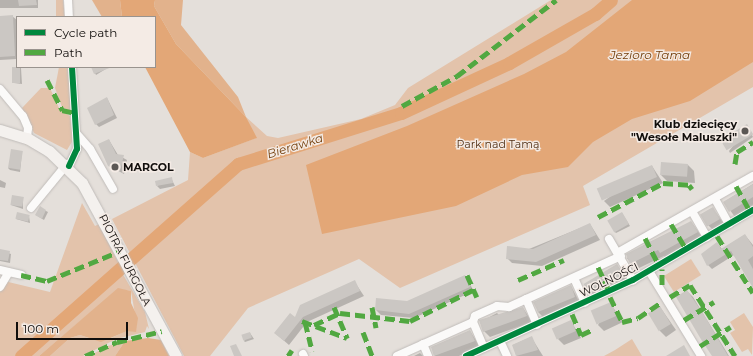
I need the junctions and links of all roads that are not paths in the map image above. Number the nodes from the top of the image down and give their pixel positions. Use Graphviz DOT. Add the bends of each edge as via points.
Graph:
graph roads {
  1 [pos="68,0"];
  2 [pos="69,16"];
  3 [pos="72,68"];
  4 [pos="0,89"];
  5 [pos="0,130"];
  6 [pos="77,134"];
  7 [pos="27,138"];
  8 [pos="68,165"];
  9 [pos="753,176"];
  10 [pos="113,189"];
  11 [pos="715,200"];
  12 [pos="32,208"];
  13 [pos="753,210"];
  14 [pos="692,213"];
  15 [pos="729,224"];
  16 [pos="708,237"];
  17 [pos="609,239"];
  18 [pos="620,254"];
  19 [pos="0,270"];
  20 [pos="649,271"];
  21 [pos="9,272"];
  22 [pos="21,275"];
  23 [pos="574,278"];
  24 [pos="633,280"];
  25 [pos="0,287"];
  26 [pos="526,300"];
  27 [pos="586,303"];
  28 [pos="473,322"];
  29 [pos="537,325"];
  30 [pos="500,341"];
  31 [pos="423,344"];
  32 [pos="484,348"];
  33 [pos="176,356"];
  34 [pos="399,356"];
  35 [pos="428,356"];
  36 [pos="466,356"];
  37 [pos="508,356"];
  38 [pos="701,356"];
  1 -- 2 [label="street"];
  3 -- 6 [label="street"];
  4 -- 7 [label="street" via="23,116 28,128"];
  5 -- 7 [label="main road, PIOTRA FURGOŁA"];
  6 -- 8 [label="street" via="77,149"];
  6 -- 10 [label="street" via="90,149"];
  7 -- 8 [label="main road, PIOTRA FURGOŁA"];
  8 -- 12 [label="street"];
  8 -- 33 [label="main road, PIOTRA FURGOŁA" via="82,183"];
  9 -- 11 [label="street"];
  11 -- 14 [label="street"];
  11 -- 15 [label="street"];
  13 -- 15 [label="street, WOLNOŚCI"];
  14 -- 16 [label="street"];
  14 -- 18 [label="street"];
  15 -- 16 [label="street, WOLNOŚCI"];
  16 -- 20 [label="street, WOLNOŚCI"];
  17 -- 18 [label="street"];
  18 -- 23 [label="street"];
  18 -- 24 [label="street"];
  19 -- 21 [label="street"];
  20 -- 24 [label="street, WOLNOŚCI"];
  20 -- 38 [label="street"];
  21 -- 22 [label="street"];
  21 -- 25 [label="street"];
  23 -- 26 [label="street"];
  23 -- 27 [label="street, WOLNOŚCI"];
  24 -- 27 [label="street, WOLNOŚCI"];
  26 -- 28 [label="street" via="509,307 497,306 475,316"];
  26 -- 29 [label="street"];
  27 -- 29 [label="street, WOLNOŚCI"];
  28 -- 31 [label="street"];
  28 -- 32 [label="street"];
  29 -- 30 [label="street, WOLNOŚCI"];
  30 -- 32 [label="street, WOLNOŚCI"];
  30 -- 37 [label="street"];
  31 -- 34 [label="street"];
  31 -- 35 [label="street"];
  32 -- 36 [label="street, WOLNOŚCI"];
}
